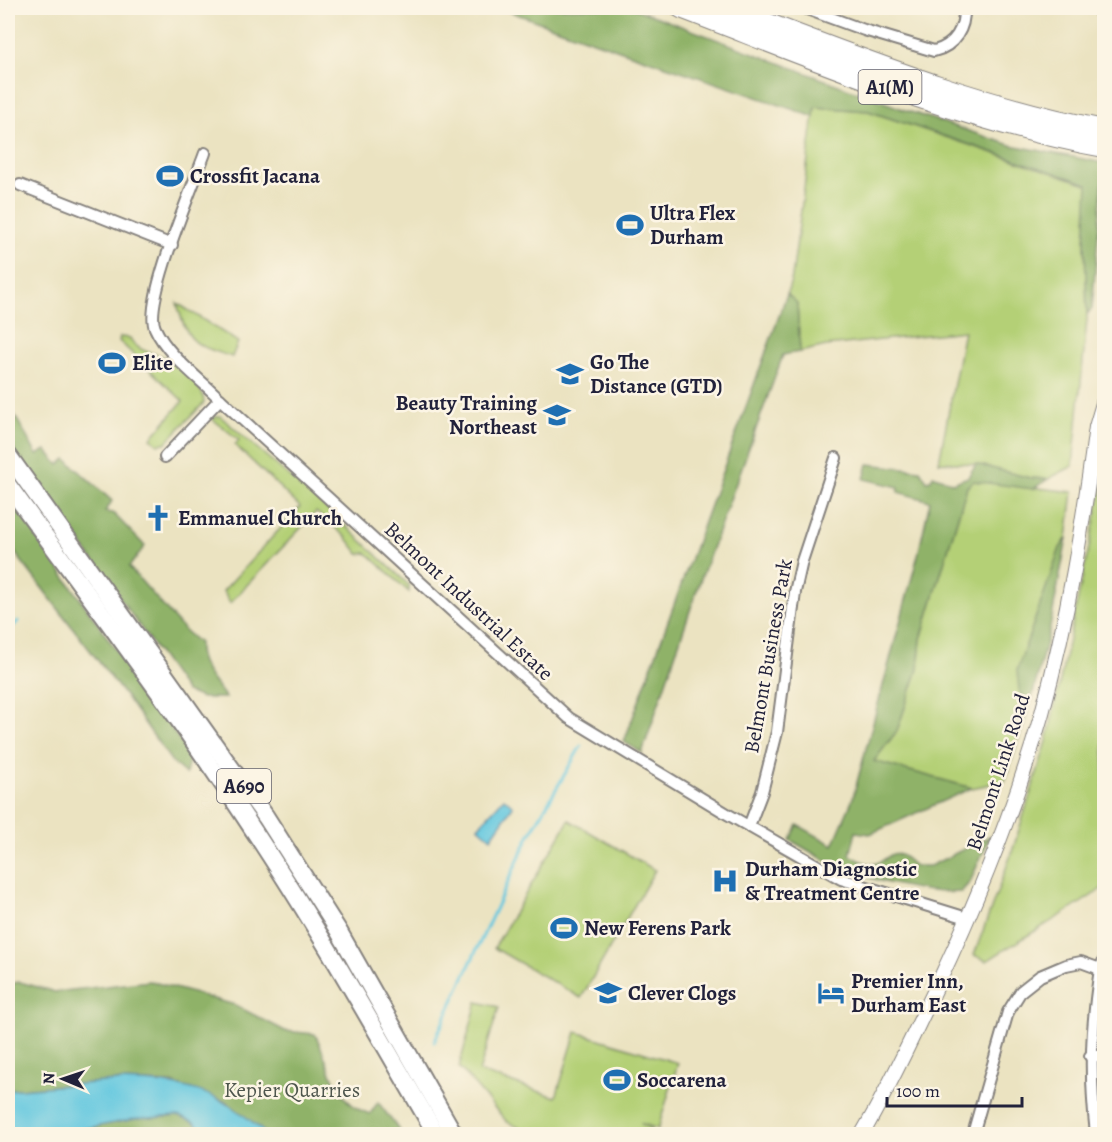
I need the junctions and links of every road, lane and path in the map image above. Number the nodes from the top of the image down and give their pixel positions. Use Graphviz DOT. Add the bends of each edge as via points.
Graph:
graph roads {
  1 [pos="681,8"];
  2 [pos="727,8"];
  3 [pos="804,8"];
  4 [pos="964,8"];
  5 [pos="1099,8"];
  6 [pos="1104,21"];
  7 [pos="1104,130"];
  8 [pos="1104,147"];
  9 [pos="205,153"];
  10 [pos="20,185"];
  11 [pos="172,245"];
  12 [pos="220,399"];
  13 [pos="1104,400"];
  14 [pos="8,455"];
  15 [pos="165,457"];
  16 [pos="836,458"];
  17 [pos="8,485"];
  18 [pos="748,826"];
  19 [pos="968,918"];
  20 [pos="1102,964"];
  21 [pos="388,1018"];
  22 [pos="1090,1056"];
  23 [pos="1104,1056"];
  24 [pos="436,1134"];
  25 [pos="454,1134"];
  26 [pos="466,1134"];
  27 [pos="862,1134"];
  28 [pos="974,1134"];
  29 [pos="1096,1134"];
  1 -- 8 [label="highway, A1(M)" via="923,100 1021,129"];
  2 -- 7 [label="highway, A1(M)" via="938,87 1025,113"];
  3 -- 4 [label="street" via="934,51 952,42 960,32"];
  5 -- 6 [label="street"];
  9 -- 11 [label="street, Belmont Industrial Estate"];
  10 -- 11 [label="street"];
  11 -- 12 [label="street, Belmont Industrial Estate" via="156,291 152,319 168,346"];
  12 -- 15 [label="street"];
  12 -- 18 [label="street, Belmont Industrial Estate" via="548,702 605,741"];
  13 -- 19 [label="street, Belmont Link Road" via="1062,628 1042,713 1015,799"];
  14 -- 21 [label="highway, A690" via="266,818 338,930"];
  16 -- 18 [label="street, Belmont Business Park" via="802,561 773,750"];
  17 -- 24 [label="highway, A690" via="253,828"];
  18 -- 19 [label="street, Belmont Industrial Estate" via="859,886"];
  19 -- 27 [label="street, Belmont Link Road"];
  20 -- 22 [label="street"];
  20 -- 28 [label="street" via="1066,965 1040,976 1021,991 1008,1012"];
  21 -- 25 [label="highway, A690"];
  21 -- 26 [label="highway"];
  22 -- 23 [label="street"];
  22 -- 29 [label="street"];
}
